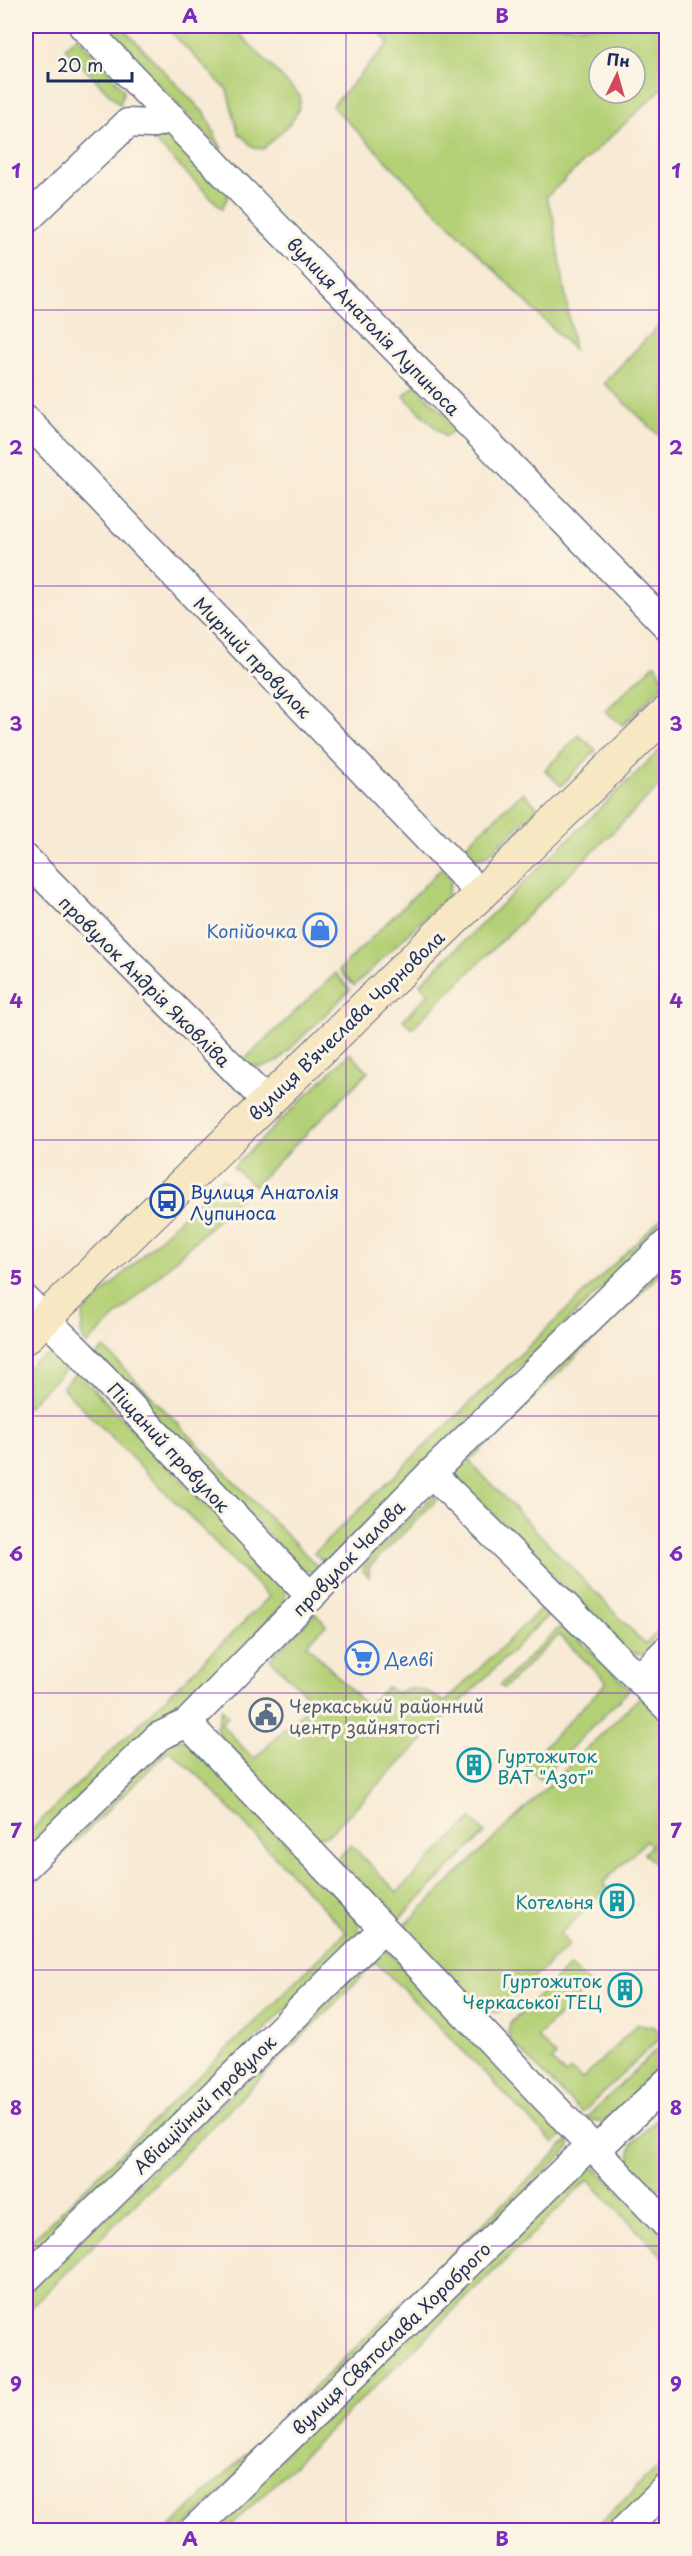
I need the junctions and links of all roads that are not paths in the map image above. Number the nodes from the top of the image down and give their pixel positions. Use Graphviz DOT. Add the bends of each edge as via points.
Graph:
graph roads {
  1 [pos="83,26"];
  2 [pos="133,77"];
  3 [pos="172,118"];
  4 [pos="128,123"];
  5 [pos="26,220"];
  6 [pos="26,420"];
  7 [pos="666,625"];
  8 [pos="666,713"];
  9 [pos="26,859"];
  10 [pos="481,894"];
  11 [pos="266,1101"];
  12 [pos="666,1244"];
  13 [pos="32,1318"];
  14 [pos="431,1473"];
  15 [pos="311,1597"];
  16 [pos="666,1652"];
  17 [pos="639,1678"];
  18 [pos="666,1706"];
  19 [pos="187,1723"];
  20 [pos="26,1866"];
  21 [pos="383,1929"];
  22 [pos="666,2083"];
  23 [pos="592,2148"];
  24 [pos="666,2224"];
  25 [pos="26,2279"];
  26 [pos="666,2489"];
  27 [pos="194,2530"];
  28 [pos="624,2530"];
  1 -- 2 [label="street, вулиця Анатолія Лупиноса"];
  2 -- 3 [label="street, вулиця Анатолія Лупиноса"];
  2 -- 4 [label="street"];
  3 -- 4 [label="street" via="151,124"];
  3 -- 7 [label="street, вулиця Анатолія Лупиноса"];
  4 -- 5 [label="street"];
  6 -- 10 [label="street, Мирний провулок"];
  8 -- 10 [label="main road, вулиця Вʼячеслава Чорновола"];
  9 -- 11 [label="street, провулок Андрія Яковліва"];
  10 -- 11 [label="main road, вулиця Вʼячеслава Чорновола"];
  11 -- 13 [label="main road, вулиця Вʼячеслава Чорновола"];
  12 -- 14 [label="street, провулок Чалова"];
  13 -- 15 [label="street, Піщаний провулок" via="81,1354"];
  14 -- 15 [label="street, провулок Чалова"];
  14 -- 17 [label="street"];
  15 -- 19 [label="street, провулок Чалова"];
  16 -- 17 [label="street"];
  17 -- 18 [label="street"];
  19 -- 20 [label="street, провулок Чалова" via="158,1737"];
  19 -- 21 [label="street"];
  21 -- 23 [label="street"];
  21 -- 25 [label="street, Авіаційний провулок"];
  22 -- 23 [label="street, вулиця Святослава Хороброго"];
  23 -- 24 [label="street"];
  23 -- 27 [label="street, вулиця Святослава Хороброго"];
  26 -- 28 [label="street"];
}
